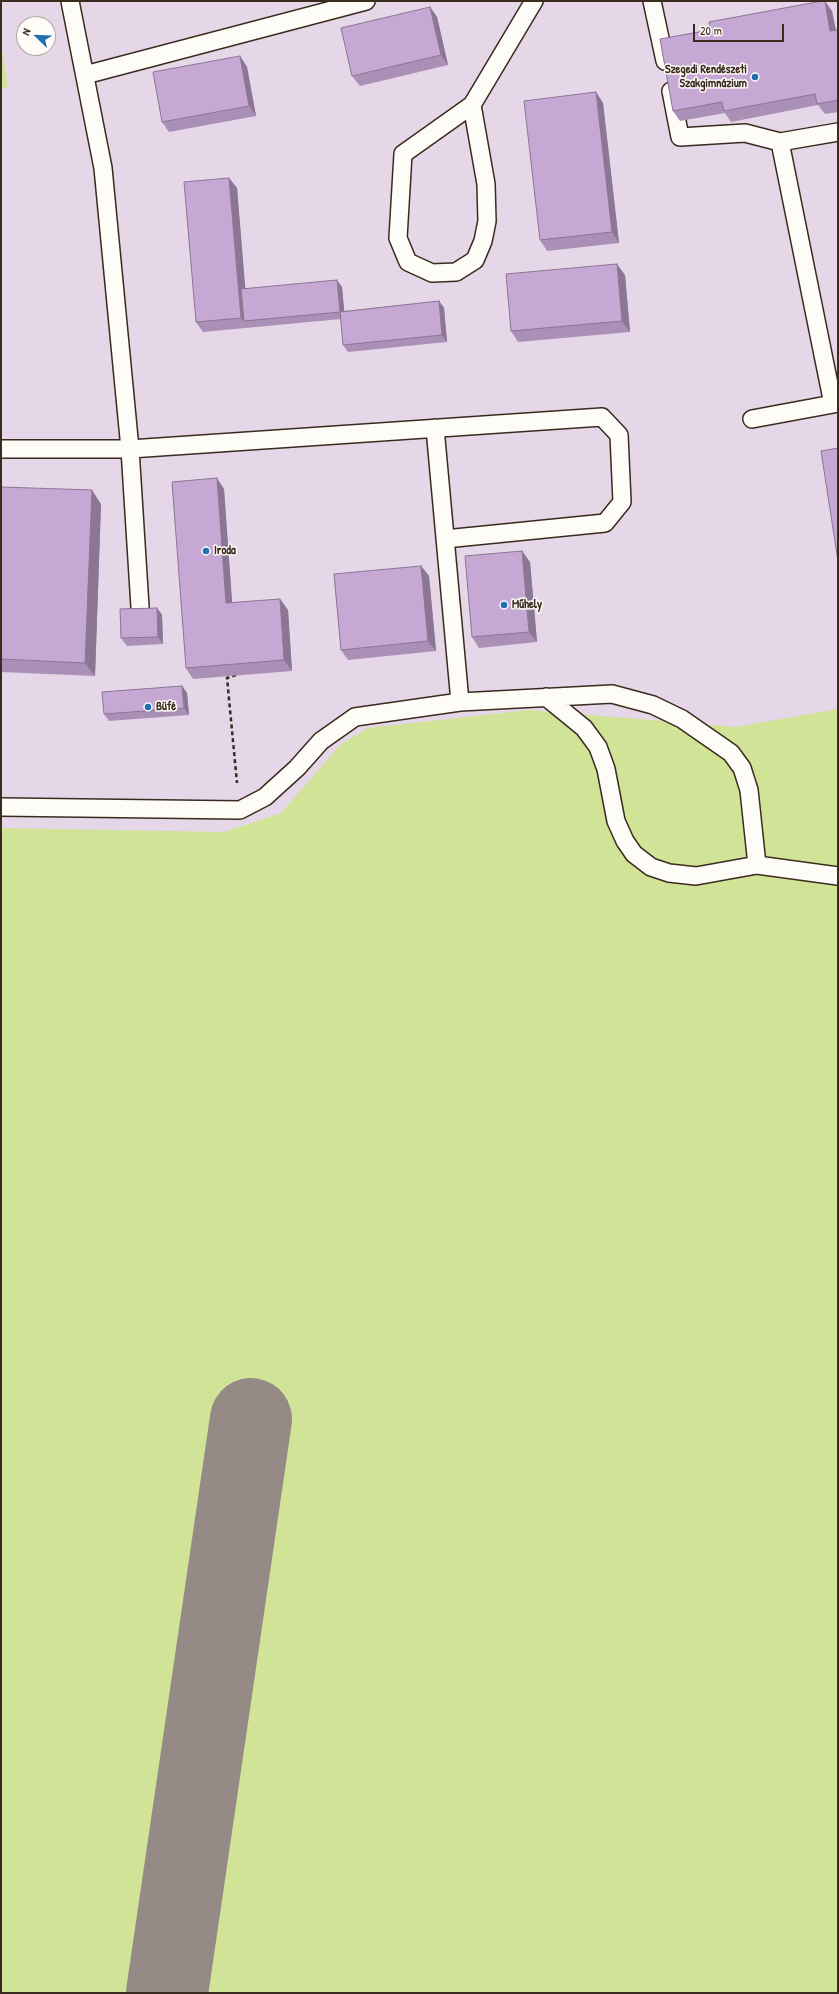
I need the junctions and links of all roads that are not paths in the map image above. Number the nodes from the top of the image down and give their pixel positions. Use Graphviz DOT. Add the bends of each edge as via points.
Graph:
graph roads {
  1 [pos="70,1"];
  2 [pos="366,1"];
  3 [pos="534,1"];
  4 [pos="652,1"];
  5 [pos="85,75"];
  6 [pos="472,104"];
  7 [pos="838,132"];
  8 [pos="780,142"];
  9 [pos="836,403"];
  10 [pos="752,419"];
  11 [pos="435,428"];
  12 [pos="1,448"];
  13 [pos="130,449"];
  14 [pos="445,539"];
  15 [pos="140,607"];
  16 [pos="546,697"];
  17 [pos="460,702"];
  18 [pos="1,806"];
  19 [pos="757,865"];
  20 [pos="838,876"];
  1 -- 5 [label="lane"];
  2 -- 5 [label="lane"];
  3 -- 6 [label="lane"];
  4 -- 8 [label="lane" via="680,137 745,133"];
  5 -- 13 [label="lane" via="103,168"];
  6 -- 6 [label="lane" via="403,154 398,238 408,262 432,273 456,272 475,260 484,241 487,221 486,184"];
  7 -- 8 [label="lane"];
  8 -- 9 [label="lane"];
  9 -- 10 [label="lane"];
  11 -- 13 [label="lane"];
  11 -- 14 [label="lane"];
  11 -- 14 [label="lane" via="602,417 619,434 622,502 605,523"];
  12 -- 13 [label="lane"];
  13 -- 15 [label="lane"];
  14 -- 17 [label="lane"];
  16 -- 17 [label="lane"];
  16 -- 19 [label="lane" via="584,728 598,746 606,769 616,821 634,854 650,868 696,876"];
  16 -- 19 [label="lane" via="612,694 654,705 682,719 730,753 742,768 749,790"];
  17 -- 18 [label="lane" via="355,717 321,741 297,768 265,797 240,810"];
  19 -- 20 [label="lane"];
}
